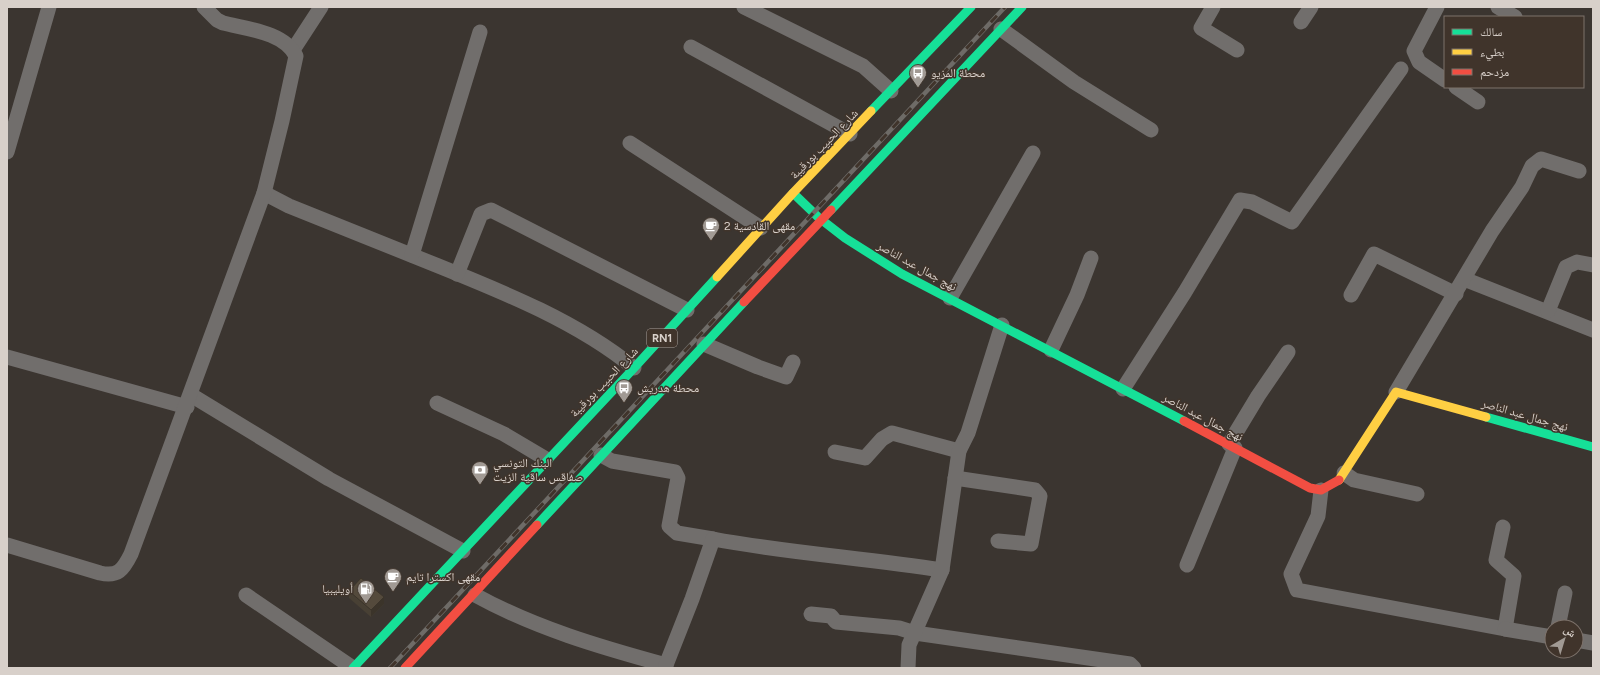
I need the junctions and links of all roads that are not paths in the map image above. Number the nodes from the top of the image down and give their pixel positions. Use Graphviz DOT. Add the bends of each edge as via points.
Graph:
graph roads {
  1 [pos="49,7"];
  2 [pos="204,7"];
  3 [pos="321,7"];
  4 [pos="744,7"];
  5 [pos="971,7"];
  6 [pos="1022,7"];
  7 [pos="1213,7"];
  8 [pos="1311,7"];
  9 [pos="1437,7"];
  10 [pos="1498,7"];
  11 [pos="1513,16"];
  12 [pos="1302,22"];
  13 [pos="1001,29"];
  14 [pos="480,32"];
  15 [pos="691,47"];
  16 [pos="293,50"];
  17 [pos="1237,50"];
  18 [pos="1401,69"];
  19 [pos="1444,79"];
  20 [pos="1457,88"];
  21 [pos="891,91"];
  22 [pos="1478,102"];
  23 [pos="11,122"];
  24 [pos="1151,130"];
  25 [pos="850,134"];
  26 [pos="630,143"];
  27 [pos="7,152"];
  28 [pos="1033,153"];
  29 [pos="1579,171"];
  30 [pos="264,193"];
  31 [pos="793,193"];
  32 [pos="821,220"];
  33 [pos="761,228"];
  34 [pos="412,255"];
  35 [pos="1090,258"];
  36 [pos="1593,265"];
  37 [pos="457,274"];
  38 [pos="1464,279"];
  39 [pos="1456,294"];
  40 [pos="1352,296"];
  41 [pos="950,298"];
  42 [pos="687,310"];
  43 [pos="1548,311"];
  44 [pos="1002,325"];
  45 [pos="1593,330"];
  46 [pos="704,344"];
  47 [pos="1050,350"];
  48 [pos="1288,352"];
  49 [pos="7,357"];
  50 [pos="793,362"];
  51 [pos="634,368"];
  52 [pos="1123,389"];
  53 [pos="1396,392"];
  54 [pos="189,401"];
  55 [pos="437,403"];
  56 [pos="1232,446"];
  57 [pos="1593,446"];
  58 [pos="959,451"];
  59 [pos="835,452"];
  60 [pos="601,455"];
  61 [pos="546,459"];
  62 [pos="1344,473"];
  63 [pos="954,478"];
  64 [pos="1321,490"];
  65 [pos="1417,494"];
  66 [pos="1503,527"];
  67 [pos="712,539"];
  68 [pos="998,541"];
  69 [pos="7,545"];
  70 [pos="463,551"];
  71 [pos="1187,566"];
  72 [pos="942,570"];
  73 [pos="1565,593"];
  74 [pos="246,595"];
  75 [pos="475,595"];
  76 [pos="811,614"];
  77 [pos="1560,619"];
  78 [pos="1505,629"];
  79 [pos="916,633"];
  80 [pos="1544,636"];
  81 [pos="665,667"];
  82 [pos="353,668"];
  83 [pos="405,668"];
  84 [pos="908,668"];
  85 [pos="1134,668"];
  1 -- 23 [label="street"];
  2 -- 16 [label="street" via="217,20 281,39"];
  3 -- 16 [label="street"];
  4 -- 21 [label="street" via="863,66"];
  5 -- 21 [label="street, شارع الحبيب بورقيبة / RN1"];
  6 -- 13 [label="street"];
  7 -- 17 [label="street" via="1201,28"];
  8 -- 12 [label="street"];
  9 -- 19 [label="street" via="1414,51 1418,62"];
  10 -- 11 [label="street"];
  13 -- 24 [label="street" via="1074,82"];
  13 -- 32 [label="street"];
  14 -- 34 [label="street"];
  15 -- 25 [label="street"];
  16 -- 30 [label="street" via="295,62"];
  18 -- 52 [label="street" via="1292,222 1252,202 1240,200"];
  20 -- 22 [label="street"];
  21 -- 25 [label="street, شارع الحبيب بورقيبة / RN1"];
  23 -- 27 [label="street"];
  25 -- 31 [label="street, شارع الحبيب بورقيبة / RN1"];
  26 -- 33 [label="street"];
  28 -- 41 [label="street"];
  29 -- 38 [label="street" via="1541,159 1532,166 1522,187"];
  30 -- 34 [label="street" via="289,206"];
  30 -- 54 [label="street"];
  31 -- 32 [label="street, نهج جمال عبد الناصر"];
  31 -- 33 [label="street, شارع الحبيب بورقيبة / RN1"];
  32 -- 41 [label="street, نهج جمال عبد الناصر" via="888,267"];
  32 -- 46 [label="street"];
  33 -- 42 [label="street, شارع الحبيب بورقيبة / RN1"];
  34 -- 37 [label="street"];
  35 -- 47 [label="street" via="1077,295"];
  36 -- 43 [label="street" via="1577,262 1566,267"];
  37 -- 42 [label="street" via="481,214 491,210"];
  37 -- 51 [label="street" via="542,312 611,350"];
  38 -- 39 [label="street"];
  38 -- 43 [label="street"];
  39 -- 40 [label="street" via="1374,254"];
  39 -- 53 [label="street"];
  41 -- 44 [label="street, نهج جمال عبد الناصر"];
  42 -- 51 [label="street, شارع الحبيب بورقيبة / RN1"];
  43 -- 45 [label="street"];
  44 -- 47 [label="street, نهج جمال عبد الناصر"];
  44 -- 58 [label="street" via="968,433"];
  46 -- 50 [label="street" via="786,376"];
  46 -- 60 [label="street"];
  47 -- 52 [label="street, نهج جمال عبد الناصر"];
  48 -- 56 [label="street" via="1258,396"];
  49 -- 54 [label="street"];
  51 -- 61 [label="street, شارع الحبيب بورقيبة / RN1"];
  52 -- 56 [label="street, نهج جمال عبد الناصر"];
  53 -- 57 [label="street, نهج جمال عبد الناصر"];
  53 -- 62 [label="street"];
  54 -- 69 [label="street" via="132,554 118,572 111,576"];
  54 -- 70 [label="street"];
  55 -- 61 [label="street" via="504,434"];
  56 -- 64 [label="street, نهج جمال عبد الناصر" via="1310,488"];
  56 -- 71 [label="street"];
  58 -- 59 [label="street" via="892,433 882,439 865,458"];
  58 -- 63 [label="street"];
  60 -- 67 [label="street" via="612,461 675,472 678,478 669,526 677,533"];
  60 -- 75 [label="street"];
  61 -- 70 [label="street, شارع الحبيب بورقيبة / RN1"];
  62 -- 64 [label="street" via="1338,482"];
  62 -- 65 [label="street" via="1354,480"];
  63 -- 68 [label="street" via="1035,490 1040,496 1031,544"];
  63 -- 72 [label="street"];
  64 -- 78 [label="street" via="1318,516 1290,574 1297,590"];
  66 -- 78 [label="street" via="1496,560 1514,576"];
  67 -- 72 [label="street" via="762,548 882,560"];
  67 -- 81 [label="street"];
  70 -- 82 [label="street, شارع الحبيب بورقيبة / RN1"];
  72 -- 79 [label="street"];
  73 -- 77 [label="street"];
  74 -- 82 [label="street"];
  75 -- 81 [label="street" via="508,613 542,627"];
  75 -- 83 [label="street"];
  76 -- 79 [label="street" via="831,616 836,622 899,628"];
  78 -- 80 [label="street"];
  79 -- 84 [label="street" via="909,645"];
  79 -- 85 [label="street" via="1130,664"];
}
